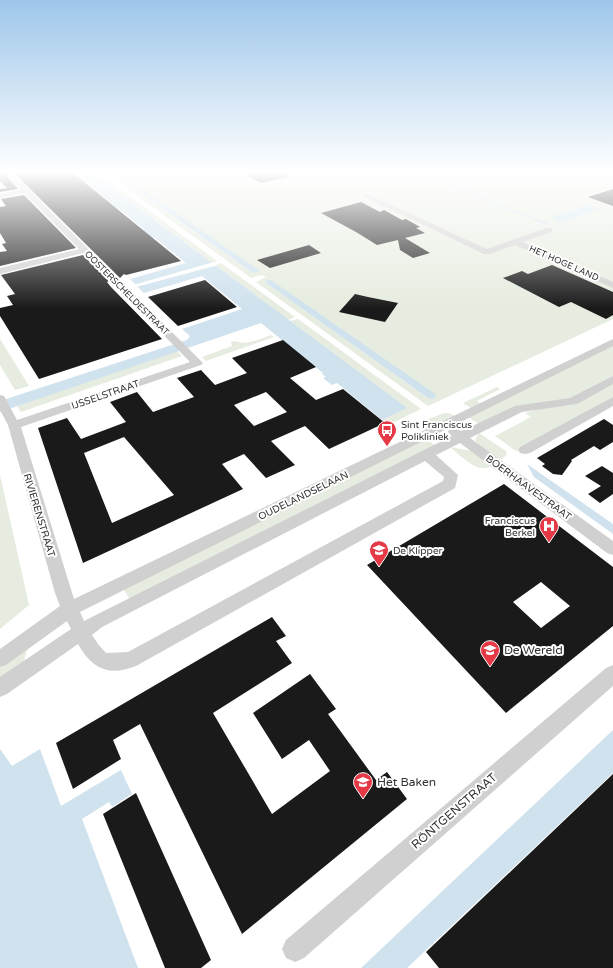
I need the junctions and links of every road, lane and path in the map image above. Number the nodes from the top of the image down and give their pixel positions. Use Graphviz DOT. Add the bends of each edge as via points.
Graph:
graph roads {
  1 [pos="51,217"];
  2 [pos="413,217"];
  3 [pos="550,230"];
  4 [pos="516,242"];
  5 [pos="84,250"];
  6 [pos="0,271"];
  7 [pos="613,285"];
  8 [pos="613,342"];
  9 [pos="197,363"];
  10 [pos="613,380"];
  11 [pos="3,403"];
  12 [pos="610,406"];
  13 [pos="14,425"];
  14 [pos="444,425"];
  15 [pos="461,437"];
  16 [pos="525,450"];
  17 [pos="427,455"];
  18 [pos="613,549"];
  19 [pos="70,609"];
  20 [pos="82,632"];
  21 [pos="0,659"];
  22 [pos="613,674"];
  23 [pos="0,688"];
  24 [pos="295,949"];
  1 -- 5 [label="street, OOSTERSCHELDESTRAAT"];
  2 -- 4 [label="street" via="488,252"];
  3 -- 4 [label="street"];
  4 -- 7 [label="street, HET HOGE LAND"];
  5 -- 6 [label="street"];
  5 -- 9 [label="street, OOSTERSCHELDESTRAAT"];
  8 -- 14 [label="street, OUDELANDSELAAN"];
  9 -- 13 [label="street, IJSSELSTRAAT"];
  10 -- 15 [label="street, OUDELANDSELAAN" via="573,401 519,409"];
  11 -- 13 [label="street, RIVIERENSTRAAT"];
  12 -- 16 [label="street"];
  13 -- 19 [label="street, RIVIERENSTRAAT"];
  14 -- 15 [label="street, BOERHAAVESTRAAT"];
  14 -- 19 [label="street, OUDELANDSELAAN"];
  15 -- 17 [label="street, OUDELANDSELAAN"];
  15 -- 18 [label="street, BOERHAAVESTRAAT"];
  17 -- 20 [label="street, OUDELANDSELAAN" via="122,609"];
  17 -- 20 [label="street" via="451,475 450,484 130,660 101,660 94,655"];
  19 -- 20 [label="street, RIVIERENSTRAAT"];
  19 -- 21 [label="street, OUDELANDSELAAN"];
  20 -- 23 [label="street, OUDELANDSELAAN"];
  22 -- 24 [label="street, RÖNTGENSTRAAT"];
}
